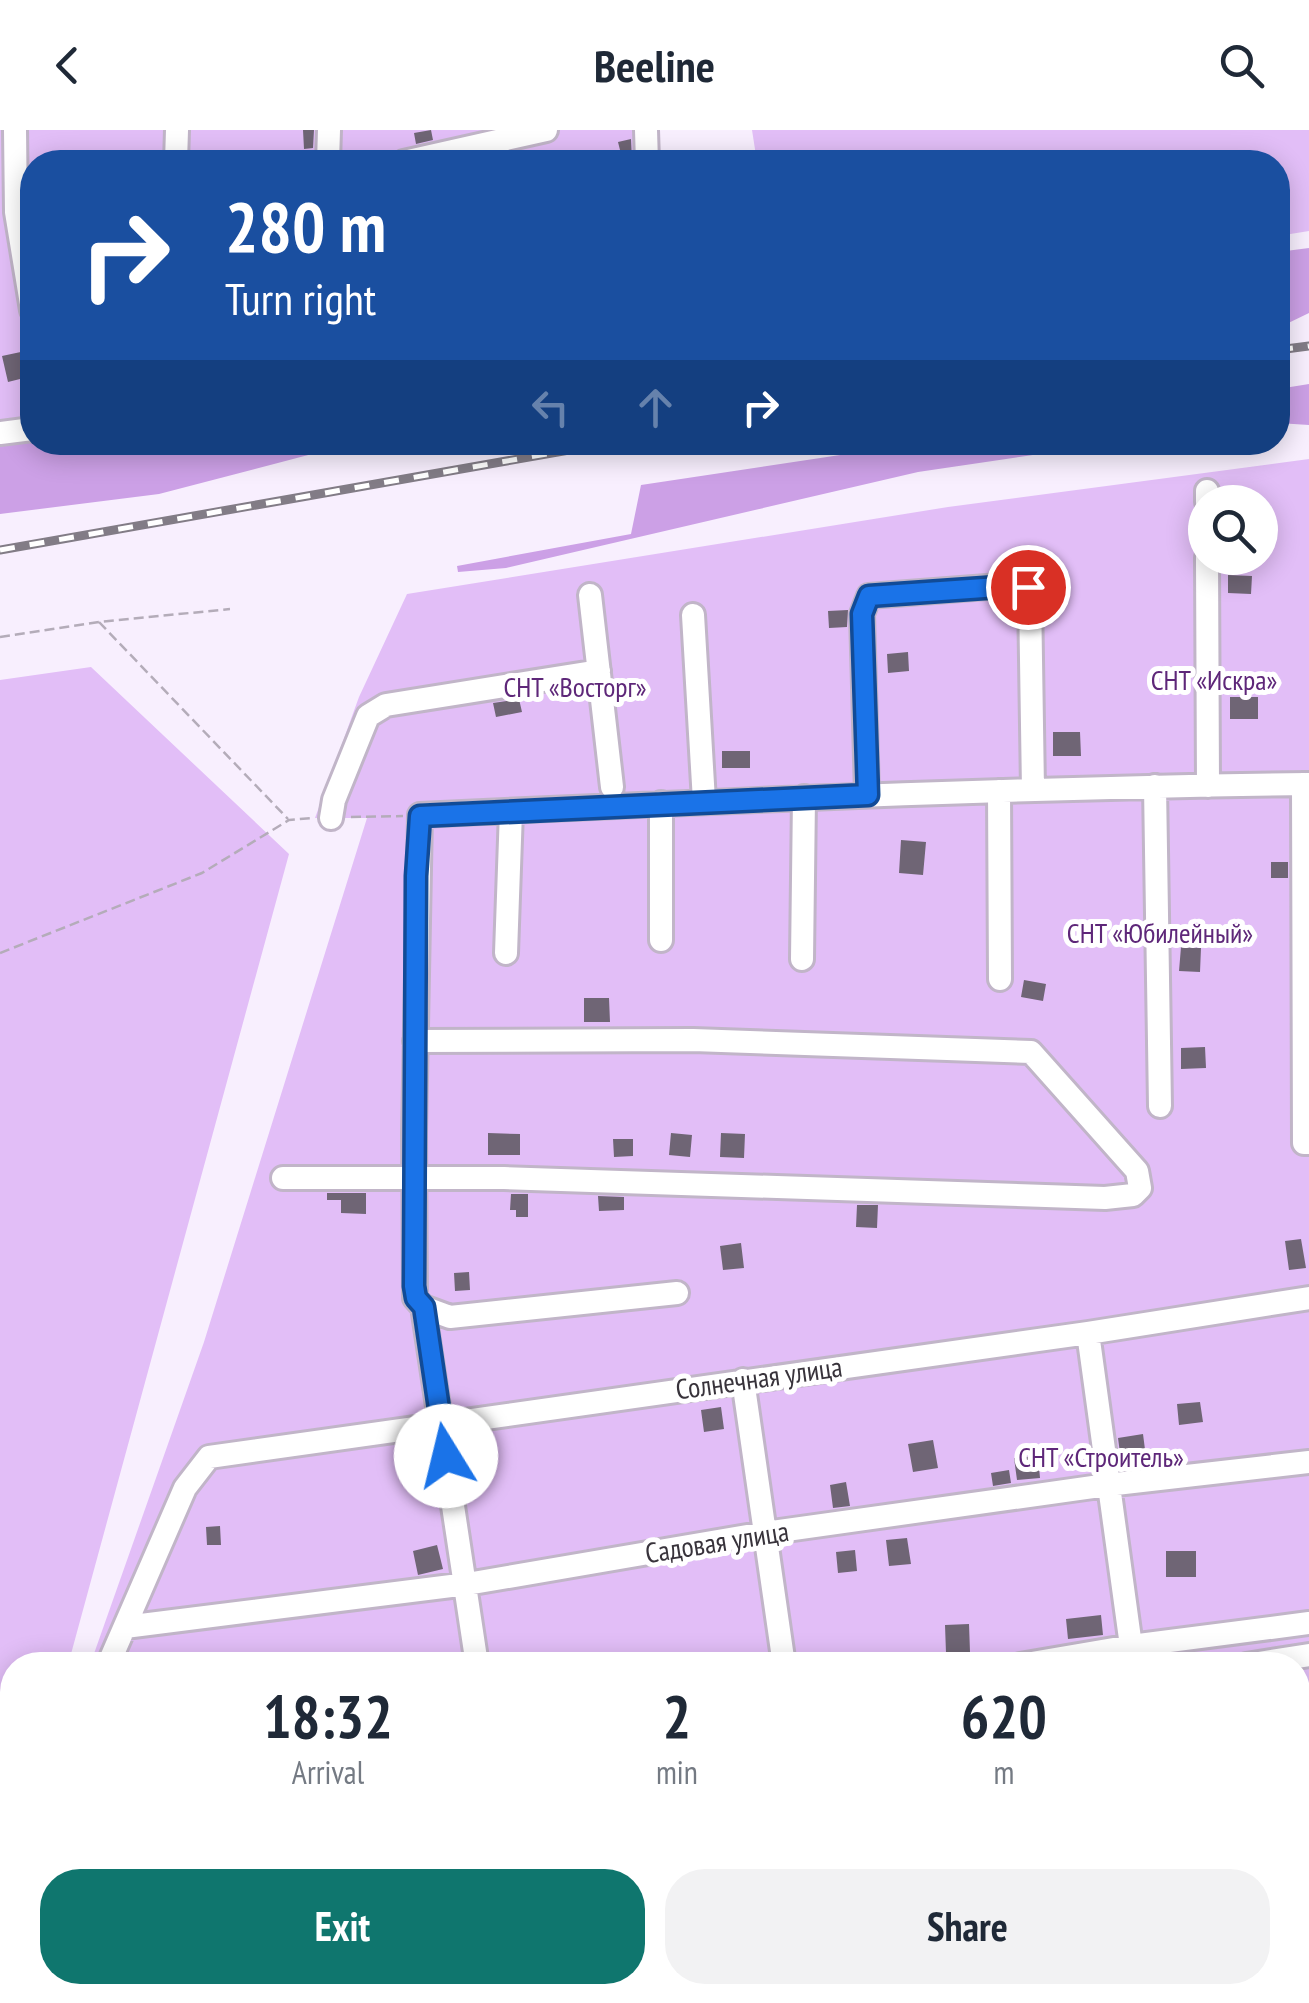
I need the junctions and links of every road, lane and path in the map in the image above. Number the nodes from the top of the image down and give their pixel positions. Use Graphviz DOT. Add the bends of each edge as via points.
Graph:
graph roads {
  1 [pos="16,130"];
  2 [pos="546,130"];
  3 [pos="488,146"];
  4 [pos="18,244"];
  5 [pos="1207,575"];
  6 [pos="590,595"];
  7 [pos="230,609"];
  8 [pos="693,615"];
  9 [pos="99,622"];
  10 [pos="0,637"];
  11 [pos="599,671"];
  12 [pos="1306,784"];
  13 [pos="1156,786"];
  14 [pos="1208,786"];
  15 [pos="612,787"];
  16 [pos="1034,790"];
  17 [pos="999,791"];
  18 [pos="868,795"];
  19 [pos="804,797"];
  20 [pos="704,801"];
  21 [pos="661,803"];
  22 [pos="511,811"];
  23 [pos="420,816"];
  24 [pos="331,818"];
  25 [pos="288,820"];
  26 [pos="661,940"];
  27 [pos="506,953"];
  28 [pos="0,954"];
  29 [pos="802,959"];
  30 [pos="1000,979"];
  31 [pos="415,1041"];
  32 [pos="1160,1106"];
  33 [pos="1306,1143"];
  34 [pos="283,1178"];
  35 [pos="414,1178"];
  36 [pos="677,1293"];
  37 [pos="419,1297"];
  38 [pos="1309,1298"];
  39 [pos="1088,1333"];
  40 [pos="743,1380"];
  41 [pos="440,1425"];
  42 [pos="1309,1462"];
  43 [pos="1107,1485"];
  44 [pos="765,1533"];
  45 [pos="467,1584"];
  46 [pos="1309,1623"];
  47 [pos="125,1627"];
  48 [pos="114,1652"];
  49 [pos="475,1652"];
  50 [pos="782,1652"];
  51 [pos="1124,1652"];
  52 [pos="1130,1652"];
  1 -- 4 [label="street"];
  2 -- 3 [label="street"];
  5 -- 14 [label="street"];
  6 -- 11 [label="street"];
  7 -- 9 [label="path"];
  8 -- 20 [label="street"];
  9 -- 10 [label="path"];
  9 -- 25 [label="path"];
  11 -- 15 [label="street"];
  11 -- 24 [label="street" via="386,705 368,716"];
  12 -- 14 [label="street"];
  12 -- 33 [label="street"];
  13 -- 14 [label="street"];
  13 -- 16 [label="street"];
  13 -- 32 [label="street"];
  16 -- 17 [label="street"];
  16 -- 18 [label="street" via="1030,594 1028,587 1013,586 869,596 862,614"];
  17 -- 18 [label="street"];
  17 -- 30 [label="street"];
  18 -- 19 [label="street"];
  19 -- 20 [label="street"];
  19 -- 29 [label="street"];
  20 -- 21 [label="street"];
  21 -- 22 [label="street"];
  21 -- 26 [label="street"];
  22 -- 23 [label="street"];
  22 -- 27 [label="street"];
  23 -- 24 [label="path"];
  23 -- 31 [label="street"];
  24 -- 25 [label="path"];
  25 -- 28 [label="path" via="202,873"];
  31 -- 35 [label="street"];
  31 -- 35 [label="street" via="693,1040 1031,1052 1137,1172 1140,1188 1105,1198"];
  34 -- 35 [label="street"];
  35 -- 37 [label="street"];
  36 -- 37 [label="street" via="450,1317"];
  37 -- 41 [label="street"];
  38 -- 39 [label="street, Солнечная улица"];
  39 -- 40 [label="street, Солнечная улица"];
  39 -- 43 [label="street"];
  40 -- 41 [label="street, Солнечная улица"];
  40 -- 44 [label="street"];
  41 -- 45 [label="street"];
  41 -- 47 [label="street, Солнечная улица" via="208,1457 184,1488"];
  42 -- 43 [label="street, Садовая улица"];
  43 -- 44 [label="street, Садовая улица"];
  43 -- 51 [label="street"];
  44 -- 45 [label="street, Садовая улица"];
  44 -- 50 [label="street"];
  45 -- 47 [label="street, Садовая улица"];
  45 -- 49 [label="street"];
  46 -- 52 [label="street"];
  47 -- 48 [label="street"];
}
